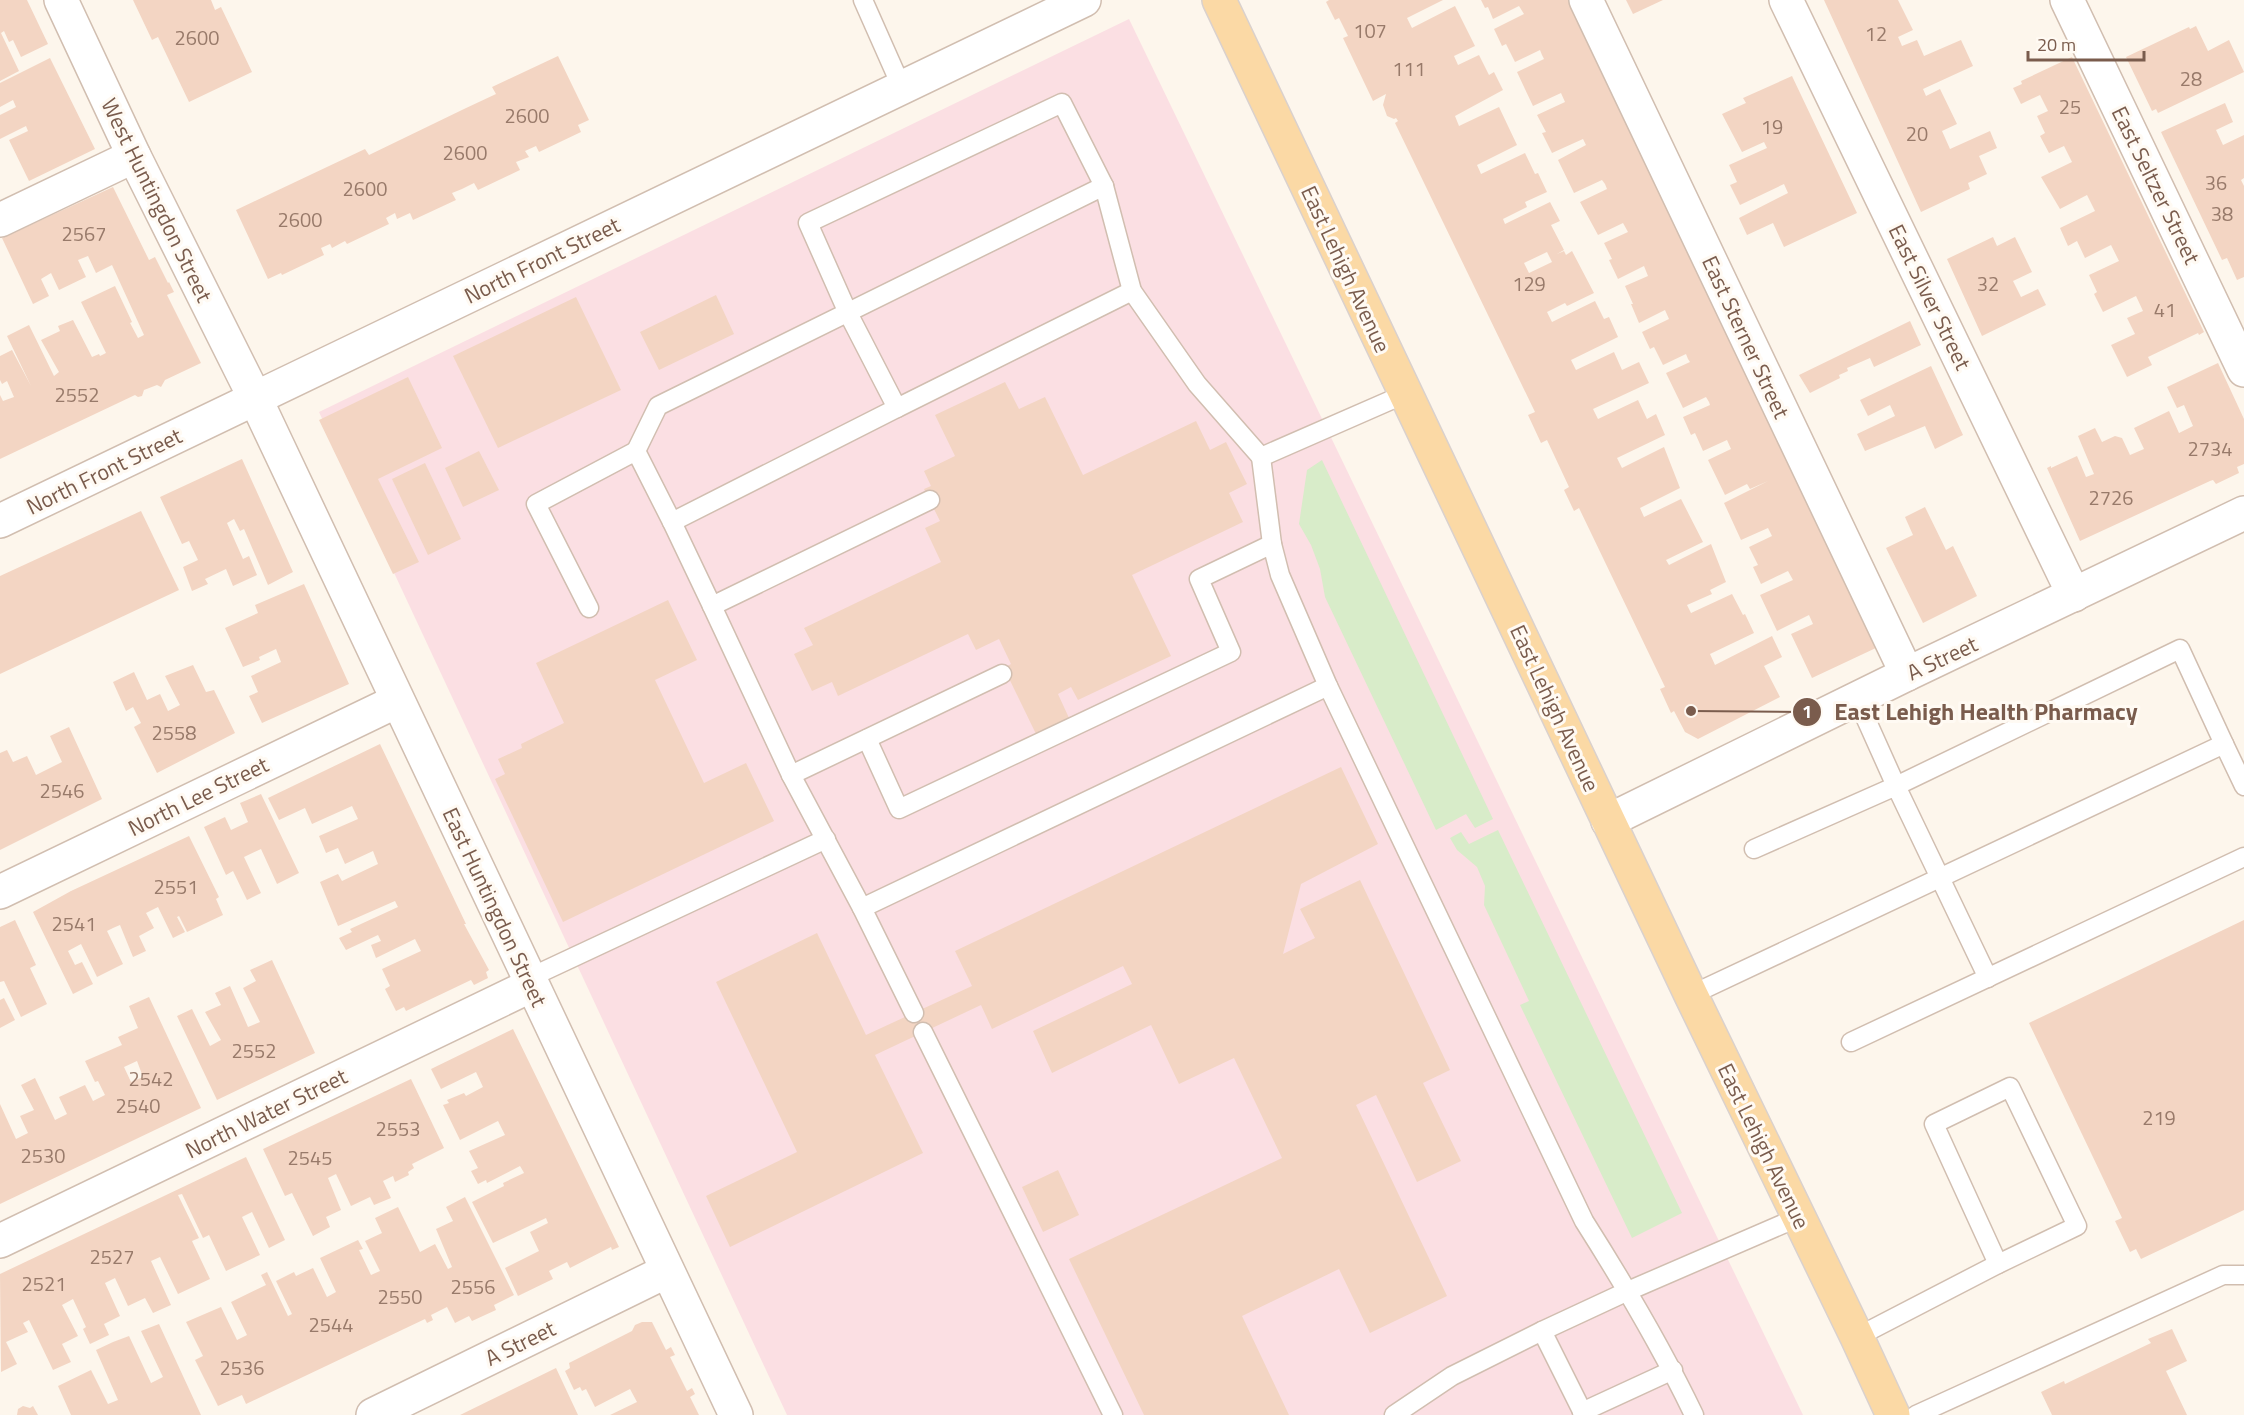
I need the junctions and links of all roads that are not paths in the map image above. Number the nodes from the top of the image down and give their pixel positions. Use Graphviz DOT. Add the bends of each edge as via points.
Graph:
graph roads {
  1 [pos="61,0"];
  2 [pos="863,0"];
  3 [pos="1084,0"];
  4 [pos="1218,0"];
  5 [pos="1586,0"];
  6 [pos="1786,0"];
  7 [pos="2067,0"];
  8 [pos="902,88"];
  9 [pos="134,156"];
  10 [pos="1104,186"];
  11 [pos="0,220"];
  12 [pos="1132,291"];
  13 [pos="848,313"];
  14 [pos="2244,370"];
  15 [pos="1406,394"];
  16 [pos="255,398"];
  17 [pos="897,408"];
  18 [pos="636,451"];
  19 [pos="1261,457"];
  20 [pos="930,500"];
  21 [pos="2244,513"];
  22 [pos="0,520"];
  23 [pos="672,522"];
  24 [pos="1272,544"];
  25 [pos="2074,595"];
  26 [pos="712,606"];
  27 [pos="589,608"];
  28 [pos="1002,674"];
  29 [pos="1907,674"];
  30 [pos="1328,686"];
  31 [pos="1857,699"];
  32 [pos="397,701"];
  33 [pos="867,739"];
  34 [pos="2224,744"];
  35 [pos="791,775"];
  36 [pos="1896,786"];
  37 [pos="2244,786"];
  38 [pos="1608,821"];
  39 [pos="825,839"];
  40 [pos="1754,849"];
  41 [pos="2244,857"];
  42 [pos="1940,878"];
  43 [pos="0,892"];
  44 [pos="862,908"];
  45 [pos="1988,978"];
  46 [pos="531,982"];
  47 [pos="1691,995"];
  48 [pos="914,1013"];
  49 [pos="923,1032"];
  50 [pos="1851,1042"];
  51 [pos="1798,1217"];
  52 [pos="0,1241"];
  53 [pos="1998,1264"];
  54 [pos="667,1271"];
  55 [pos="2244,1275"];
  56 [pos="1628,1291"];
  57 [pos="1542,1331"];
  58 [pos="1857,1337"];
  59 [pos="1673,1370"];
  60 [pos="1583,1413"];
  61 [pos="373,1415"];
  62 [pos="736,1415"];
  63 [pos="1113,1415"];
  64 [pos="1394,1415"];
  65 [pos="1694,1415"];
  66 [pos="1893,1415"];
  67 [pos="1916,1415"];
  1 -- 9 [label="street, West Huntingdon Street"];
  2 -- 8 [label="lane"];
  3 -- 8 [label="street, North Front Street"];
  4 -- 15 [label="main road, East Lehigh Avenue"];
  5 -- 29 [label="street, East Sterner Street"];
  6 -- 25 [label="street, East Silver Street"];
  7 -- 14 [label="street, East Seltzer Street"];
  8 -- 16 [label="street, North Front Street"];
  9 -- 11 [label="street"];
  9 -- 16 [label="street, West Huntingdon Street"];
  10 -- 12 [label="lane"];
  10 -- 13 [label="lane"];
  10 -- 13 [label="lane" via="1062,103 808,223"];
  12 -- 17 [label="lane"];
  12 -- 19 [label="lane" via="1197,384"];
  13 -- 17 [label="lane"];
  13 -- 18 [label="lane" via="658,405"];
  15 -- 19 [label="lane"];
  15 -- 38 [label="main road, East Lehigh Avenue"];
  16 -- 22 [label="street, North Front Street"];
  16 -- 32 [label="street, East Huntingdon Street"];
  17 -- 23 [label="lane"];
  18 -- 23 [label="lane"];
  18 -- 27 [label="lane" via="536,504"];
  19 -- 24 [label="lane"];
  20 -- 26 [label="lane"];
  21 -- 25 [label="street, A Street"];
  23 -- 26 [label="lane"];
  24 -- 30 [label="lane" via="1280,575"];
  24 -- 33 [label="lane" via="1199,579 1230,652 899,809"];
  25 -- 29 [label="street, A Street"];
  26 -- 35 [label="lane"];
  28 -- 33 [label="lane"];
  29 -- 31 [label="street, A Street"];
  30 -- 44 [label="lane"];
  30 -- 56 [label="lane" via="1584,1221"];
  31 -- 36 [label="lane"];
  31 -- 38 [label="street, A Street"];
  32 -- 43 [label="street, North Lee Street"];
  32 -- 46 [label="street, East Huntingdon Street"];
  33 -- 35 [label="lane"];
  34 -- 36 [label="lane" via="2180,649"];
  34 -- 37 [label="lane"];
  34 -- 42 [label="lane"];
  35 -- 39 [label="lane"];
  36 -- 40 [label="lane"];
  36 -- 42 [label="lane"];
  38 -- 47 [label="main road, East Lehigh Avenue"];
  39 -- 44 [label="lane"];
  39 -- 46 [label="lane" via="578,955"];
  41 -- 45 [label="lane"];
  42 -- 45 [label="lane"];
  42 -- 47 [label="lane"];
  44 -- 48 [label="lane"];
  45 -- 50 [label="lane"];
  46 -- 52 [label="street, North Water Street"];
  46 -- 54 [label="street, East Huntingdon Street"];
  47 -- 51 [label="main road, East Lehigh Avenue"];
  49 -- 63 [label="lane"];
  51 -- 56 [label="lane"];
  51 -- 58 [label="main road, East Lehigh Avenue"];
  53 -- 53 [label="lane" via="2077,1226 2010,1087 1934,1124"];
  53 -- 58 [label="lane"];
  54 -- 61 [label="street, A Street"];
  54 -- 62 [label="street, East Huntingdon Street"];
  55 -- 67 [label="lane" via="2223,1275"];
  56 -- 57 [label="lane"];
  56 -- 59 [label="lane"];
  57 -- 60 [label="lane"];
  57 -- 64 [label="lane" via="1452,1376"];
  58 -- 66 [label="main road, East Lehigh Avenue"];
  59 -- 60 [label="lane"];
  59 -- 65 [label="lane"];
}
